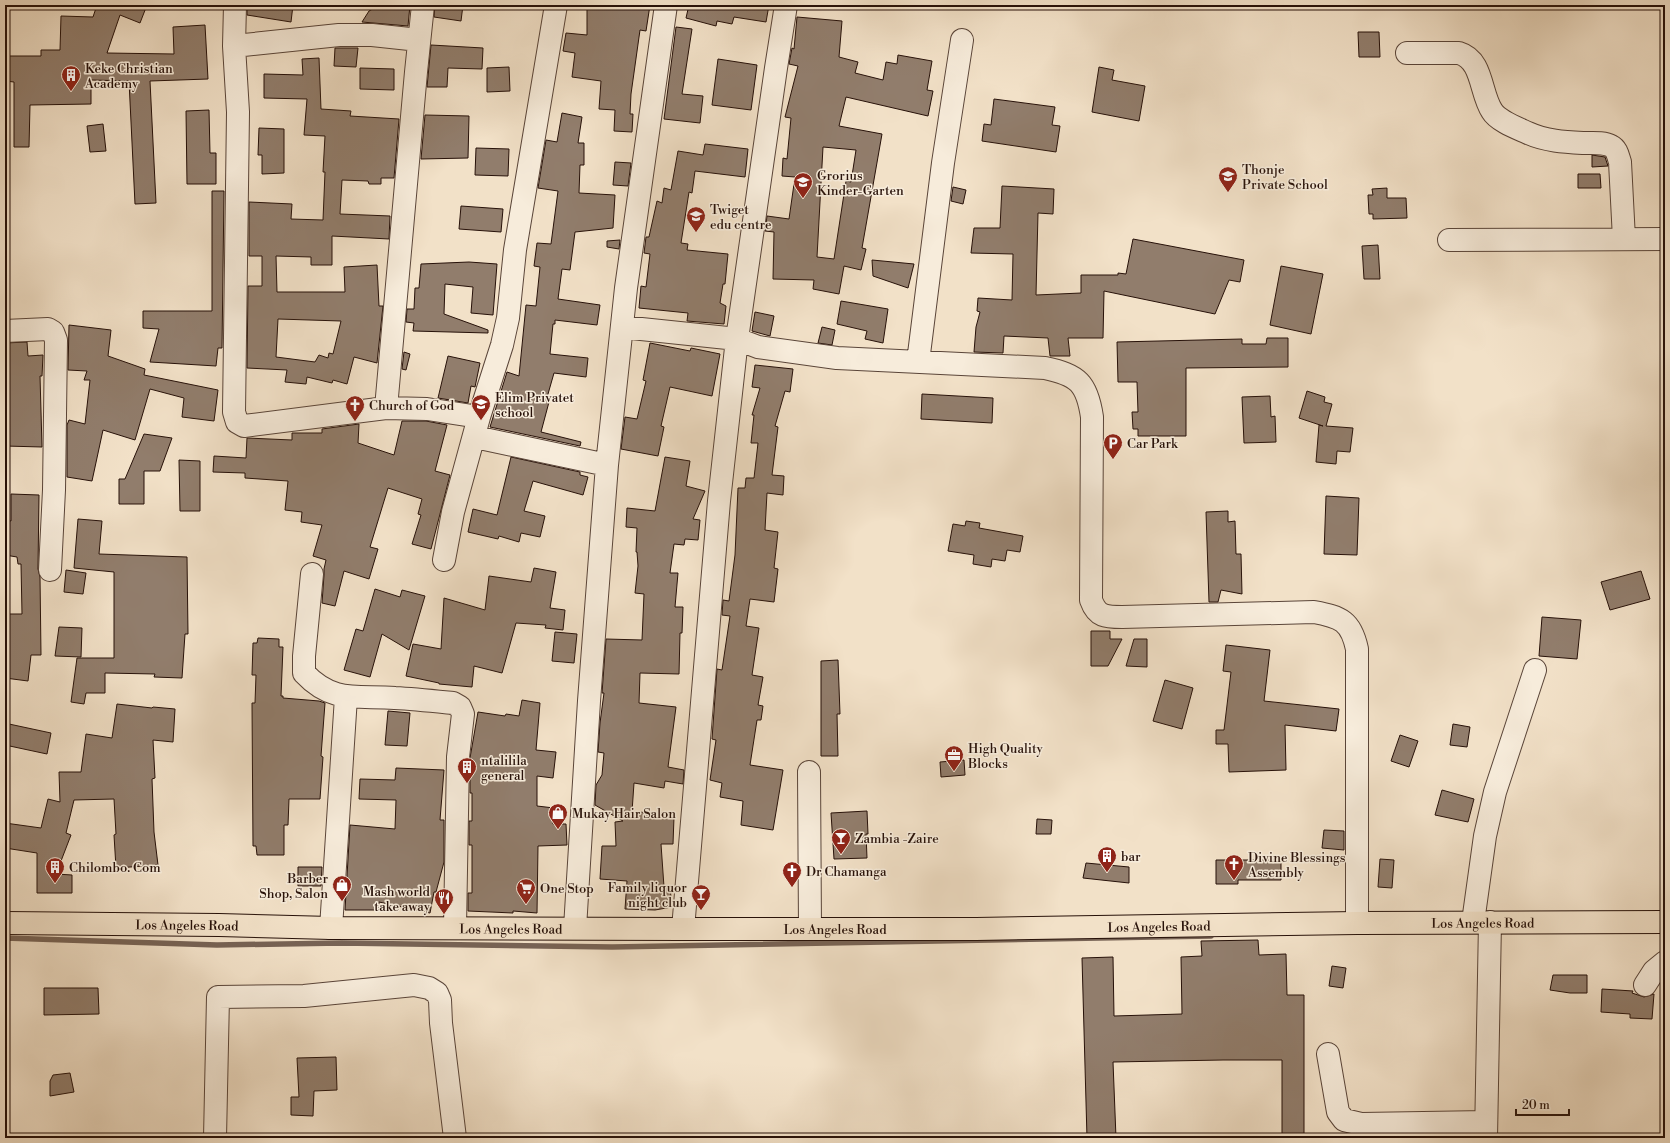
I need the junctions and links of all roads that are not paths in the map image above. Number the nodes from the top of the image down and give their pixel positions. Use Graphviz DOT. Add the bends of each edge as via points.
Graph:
graph roads {
  1 [pos="235,5"];
  2 [pos="423,5"];
  3 [pos="556,5"];
  4 [pos="666,5"];
  5 [pos="786,5"];
  6 [pos="419,40"];
  7 [pos="962,40"];
  8 [pos="234,46"];
  9 [pos="1407,53"];
  10 [pos="1624,239"];
  11 [pos="1665,239"];
  12 [pos="1449,240"];
  13 [pos="622,327"];
  14 [pos="5,331"];
  15 [pos="737,339"];
  16 [pos="918,362"];
  17 [pos="386,408"];
  18 [pos="477,427"];
  19 [pos="607,465"];
  20 [pos="444,560"];
  21 [pos="50,570"];
  22 [pos="312,574"];
  23 [pos="1536,670"];
  24 [pos="346,697"];
  25 [pos="809,772"];
  26 [pos="1481,922"];
  27 [pos="1665,922"];
  28 [pos="5,923"];
  29 [pos="1357,923"];
  30 [pos="455,927"];
  31 [pos="332,928"];
  32 [pos="575,928"];
  33 [pos="684,929"];
  34 [pos="810,929"];
  35 [pos="1665,962"];
  36 [pos="1645,985"];
  37 [pos="1328,1054"];
  38 [pos="1486,1130"];
  39 [pos="215,1138"];
  40 [pos="455,1138"];
  1 -- 8 [label="street"];
  2 -- 6 [label="street"];
  3 -- 18 [label="street" via="515,250 508,318"];
  4 -- 13 [label="street"];
  5 -- 15 [label="street"];
  6 -- 8 [label="street" via="372,35 339,35"];
  6 -- 17 [label="street"];
  7 -- 16 [label="street" via="943,163"];
  8 -- 17 [label="street" via="238,112 234,412 237,422 244,426"];
  9 -- 10 [label="street" via="1465,55 1475,65 1492,112 1500,119 1528,133 1565,142 1612,146 1620,162"];
  10 -- 11 [label="street"];
  10 -- 12 [label="street"];
  13 -- 15 [label="street"];
  13 -- 19 [label="street"];
  14 -- 21 [label="street" via="48,329 54,332 56,340"];
  15 -- 16 [label="street" via="758,347 786,352 837,358"];
  15 -- 33 [label="street" via="719,501"];
  16 -- 29 [label="street" via="1045,368 1063,372 1084,388 1090,400 1092,417 1091,600 1100,614 1122,617 1314,612 1334,616 1347,624 1354,636 1357,649"];
  17 -- 18 [label="street" via="427,409"];
  18 -- 19 [label="street"];
  18 -- 20 [label="street" via="453,512"];
  19 -- 32 [label="street"];
  22 -- 24 [label="street" via="304,673 314,683"];
  23 -- 26 [label="street" via="1495,792 1485,836"];
  24 -- 30 [label="street" via="453,703 460,707 463,714 458,756"];
  24 -- 31 [label="street"];
  25 -- 34 [label="street"];
  26 -- 27 [label="main road, Los Angeles Road"];
  26 -- 29 [label="main road, Los Angeles Road"];
  26 -- 38 [label="street"];
  28 -- 31 [label="main road, Los Angeles Road"];
  29 -- 34 [label="main road, Los Angeles Road"];
  30 -- 31 [label="main road, Los Angeles Road"];
  30 -- 32 [label="main road, Los Angeles Road"];
  32 -- 33 [label="main road, Los Angeles Road"];
  33 -- 34 [label="main road, Los Angeles Road"];
  35 -- 36 [label="street" via="1654,971"];
  37 -- 38 [label="street" via="1338,1112 1344,1120 1361,1124"];
  39 -- 40 [label="street" via="218,998 304,996 414,985 429,988 437,993 440,1000"];
}
